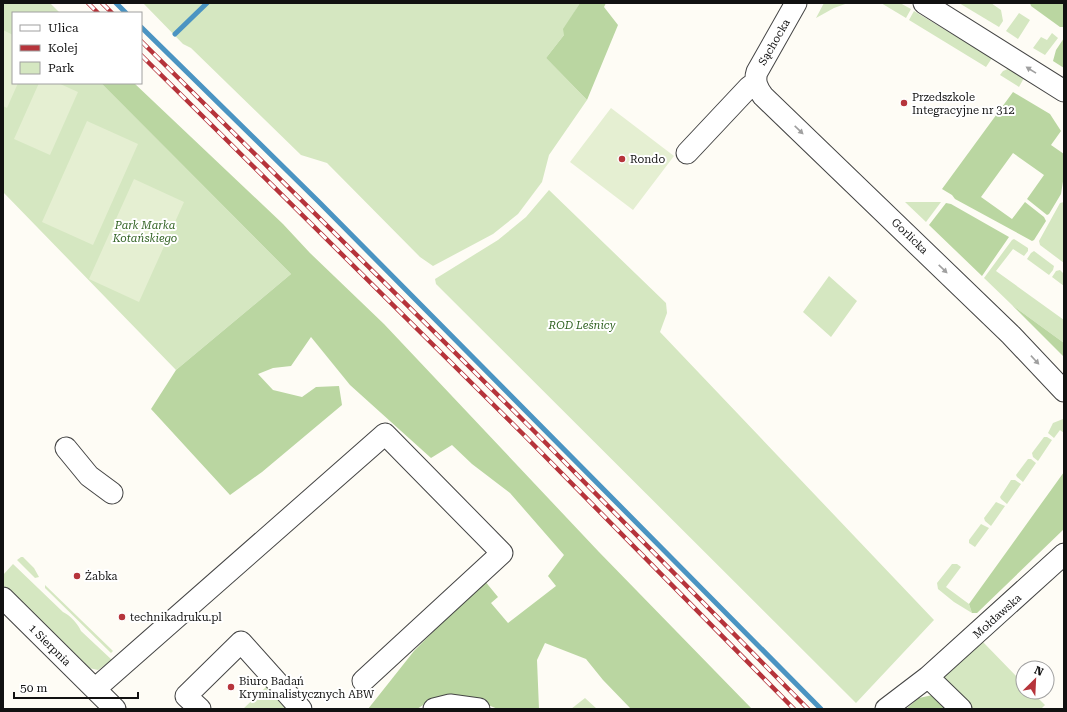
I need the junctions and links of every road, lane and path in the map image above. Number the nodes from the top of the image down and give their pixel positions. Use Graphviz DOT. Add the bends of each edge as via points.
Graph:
graph roads {
  1 [pos="796,3"];
  2 [pos="924,3"];
  3 [pos="756,82"];
  4 [pos="1064,91"];
  5 [pos="687,153"];
  6 [pos="1064,391"];
  7 [pos="66,448"];
  8 [pos="112,493"];
  9 [pos="1064,554"];
  10 [pos="3,598"];
  11 [pos="928,677"];
  12 [pos="363,681"];
  13 [pos="95,689"];
  14 [pos="115,709"];
  15 [pos="200,709"];
  16 [pos="301,709"];
  17 [pos="434,709"];
  18 [pos="479,709"];
  19 [pos="886,709"];
  20 [pos="961,709"];
  1 -- 3 [label="street, Sąchocka" via="757,72"];
  4 -- 2 [label="street, one-way"];
  3 -- 5 [label="street"];
  3 -- 6 [label="street, Gorlicka, one-way" via="763,96 1005,329"];
  7 -- 8 [label="street" via="89,476"];
  9 -- 11 [label="street, Mołdawska"];
  10 -- 13 [label="street, 1 Sierpnia"];
  11 -- 19 [label="street, Mołdawska"];
  11 -- 20 [label="street"];
  12 -- 13 [label="street" via="502,553 385,434"];
  13 -- 14 [label="street, 1 Sierpnia"];
  15 -- 16 [label="street" via="186,696 241,642"];
  17 -- 18 [label="street" via="450,705"];
}
